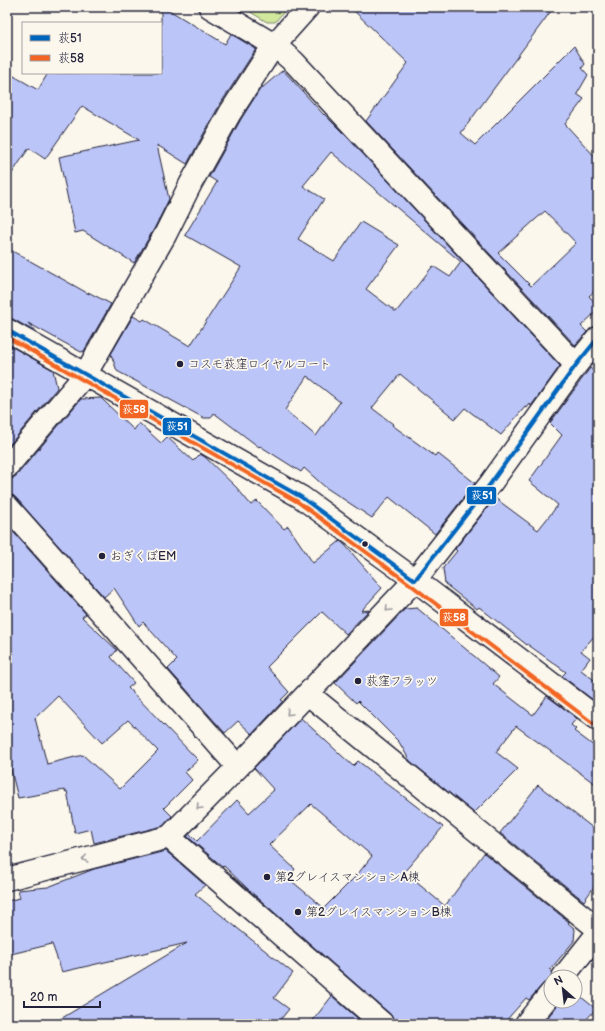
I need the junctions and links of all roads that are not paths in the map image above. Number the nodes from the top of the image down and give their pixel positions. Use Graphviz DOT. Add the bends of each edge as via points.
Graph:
graph roads {
  1 [pos="210,7"];
  2 [pos="308,7"];
  3 [pos="274,45"];
  4 [pos="7,330"];
  5 [pos="598,338"];
  6 [pos="576,365"];
  7 [pos="85,375"];
  8 [pos="7,467"];
  9 [pos="7,506"];
  10 [pos="415,580"];
  11 [pos="308,694"];
  12 [pos="598,719"];
  13 [pos="238,768"];
  14 [pos="169,837"];
  15 [pos="7,879"];
  16 [pos="598,928"];
  17 [pos="598,934"];
  18 [pos="570,969"];
  19 [pos="543,1003"];
  20 [pos="384,1024"];
  21 [pos="526,1024"];
  1 -- 3 [label="street"];
  2 -- 3 [label="street"];
  3 -- 6 [label="street" via="294,62"];
  3 -- 7 [label="street" via="230,113 165,235"];
  4 -- 7 [label="street"];
  5 -- 6 [label="street"];
  6 -- 10 [label="street" via="492,483"];
  7 -- 8 [label="street"];
  7 -- 10 [label="street" via="301,497"];
  9 -- 13 [label="street"];
  10 -- 11 [label="street, one-way"];
  10 -- 12 [label="street"];
  11 -- 13 [label="street, one-way"];
  11 -- 16 [label="street"];
  13 -- 14 [label="street, one-way"];
  14 -- 15 [label="street, one-way"];
  14 -- 20 [label="street"];
  17 -- 18 [label="street"];
  19 -- 21 [label="street"];
}
